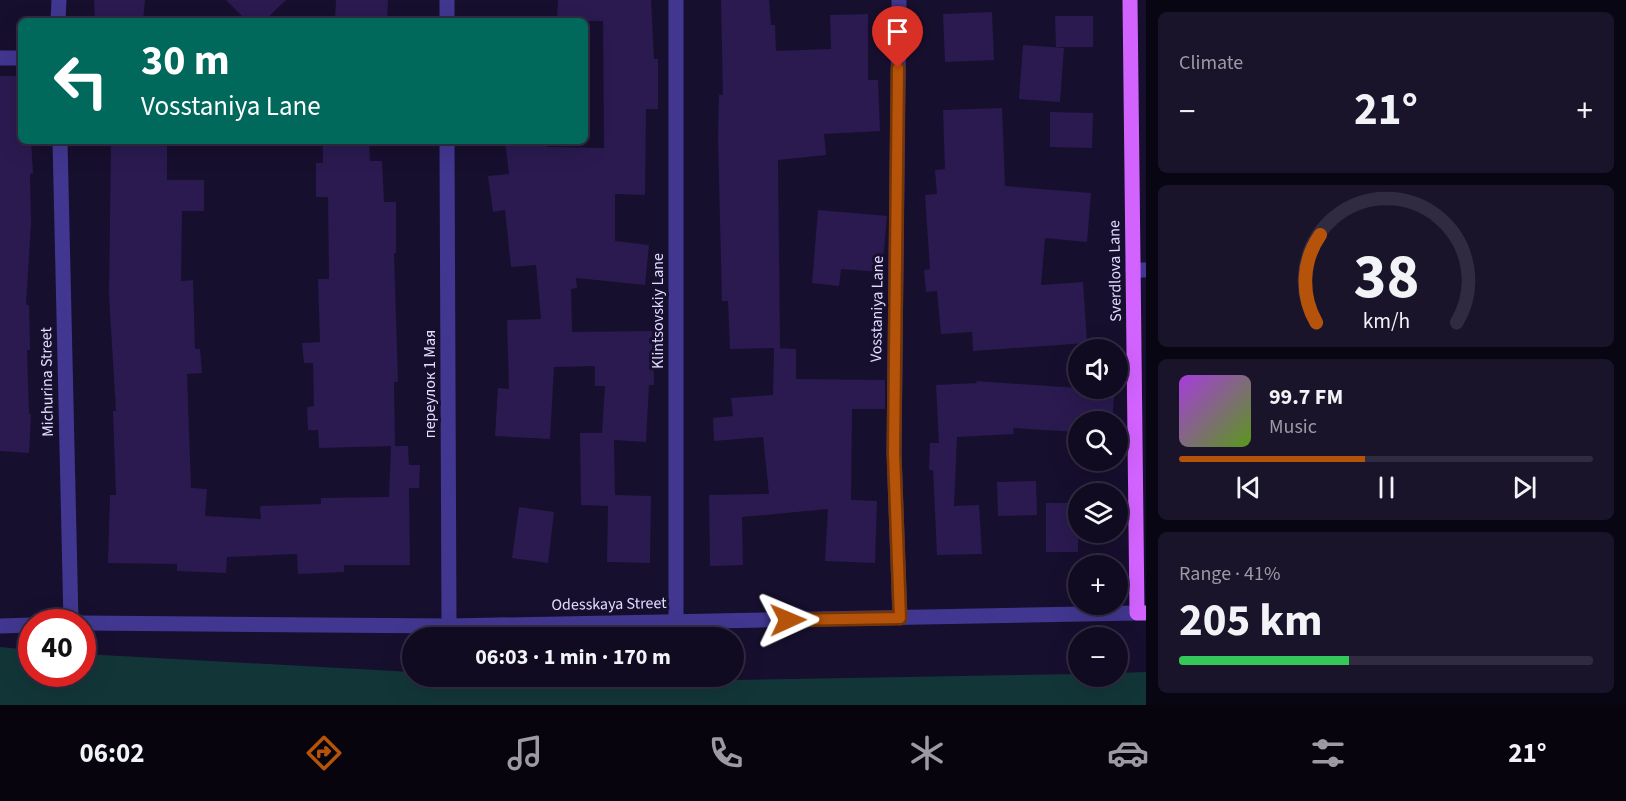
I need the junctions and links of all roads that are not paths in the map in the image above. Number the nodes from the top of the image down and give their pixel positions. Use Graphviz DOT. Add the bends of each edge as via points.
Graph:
graph roads {
  1 [pos="58,0"];
  2 [pos="447,0"];
  3 [pos="676,0"];
  4 [pos="899,0"];
  5 [pos="1130,0"];
  6 [pos="58,18"];
  7 [pos="447,18"];
  8 [pos="0,58"];
  9 [pos="18,58"];
  10 [pos="60,144"];
  11 [pos="447,144"];
  12 [pos="1139,270"];
  13 [pos="71,609"];
  14 [pos="1142,613"];
  15 [pos="900,618"];
  16 [pos="676,621"];
  17 [pos="96,623"];
  18 [pos="18,625"];
  19 [pos="0,626"];
  20 [pos="449,626"];
  1 -- 6 [label="street"];
  2 -- 7 [label="street"];
  3 -- 16 [label="street, Klintsovskiy Lane"];
  4 -- 15 [label="street, Vosstaniya Lane" via="894,453"];
  5 -- 12 [label="main road, Sverdlova Lane"];
  8 -- 9 [label="street"];
  10 -- 13 [label="street, Michurina Street"];
  11 -- 20 [label="street, переулок 1 Мая"];
  12 -- 14 [label="main road, Sverdlova Lane"];
  14 -- 15 [label="street, Odesskaya Street"];
  15 -- 16 [label="street, Odesskaya Street"];
  16 -- 20 [label="street, Odesskaya Street"];
  17 -- 20 [label="street, Odesskaya Street"];
  18 -- 19 [label="street"];
}
